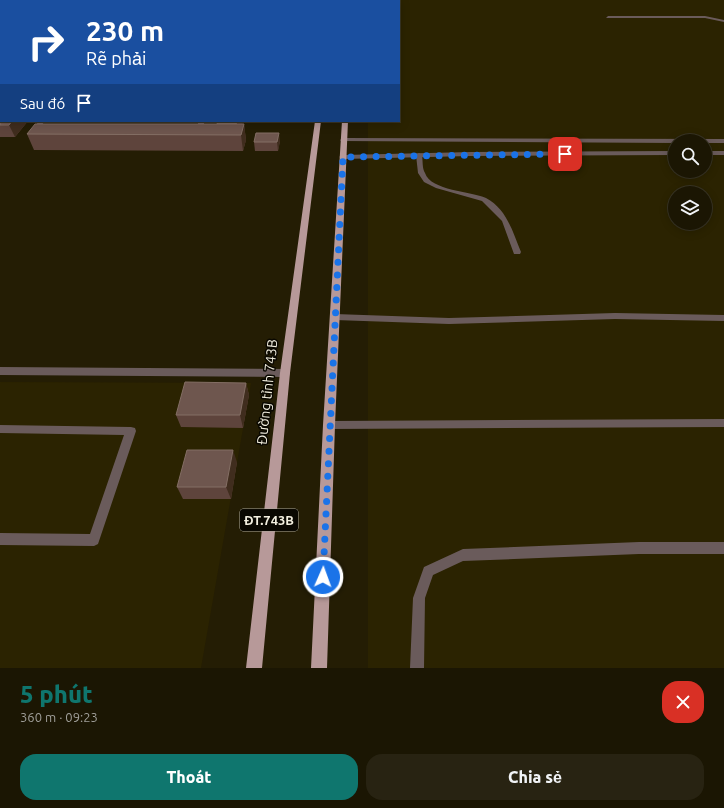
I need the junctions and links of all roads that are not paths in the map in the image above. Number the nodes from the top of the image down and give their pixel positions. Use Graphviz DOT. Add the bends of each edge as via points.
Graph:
graph roads {
  1 [pos="608,17"];
  2 [pos="724,21"];
  3 [pos="41,122"];
  4 [pos="202,122"];
  5 [pos="318,122"];
  6 [pos="345,122"];
  7 [pos="188,136"];
  8 [pos="37,137"];
  9 [pos="343,140"];
  10 [pos="668,141"];
  11 [pos="712,141"];
  12 [pos="724,141"];
  13 [pos="712,152"];
  14 [pos="668,153"];
  15 [pos="724,153"];
  16 [pos="419,155"];
  17 [pos="343,157"];
  18 [pos="517,252"];
  19 [pos="335,317"];
  20 [pos="724,318"];
  21 [pos="0,371"];
  22 [pos="285,373"];
  23 [pos="724,423"];
  24 [pos="329,425"];
  25 [pos="0,430"];
  26 [pos="0,539"];
  27 [pos="724,548"];
  28 [pos="254,668"];
  29 [pos="319,668"];
  30 [pos="416,668"];
  1 -- 2 [label="lane" via="705,17"];
  3 -- 8 [label="lane" via="30,137"];
  4 -- 7 [label="lane" via="196,136"];
  5 -- 22 [label="main road, Đường tỉnh 743B / ĐT.743B"];
  6 -- 9 [label="main road"];
  9 -- 10 [label="street"];
  9 -- 17 [label="main road"];
  11 -- 12 [label="street"];
  13 -- 15 [label="street"];
  14 -- 16 [label="street"];
  16 -- 17 [label="street"];
  16 -- 18 [label="lane" via="421,173 426,181 484,200 496,210 505,222"];
  17 -- 19 [label="main road"];
  19 -- 20 [label="lane" via="449,321 615,316"];
  19 -- 24 [label="main road"];
  21 -- 22 [label="street"];
  22 -- 28 [label="main road, Đường tỉnh 743B / ĐT.743B"];
  23 -- 24 [label="lane"];
  24 -- 29 [label="main road"];
  25 -- 26 [label="lane" via="131,431 94,540"];
  27 -- 30 [label="lane" via="639,548 463,555 428,571 419,598"];
}
